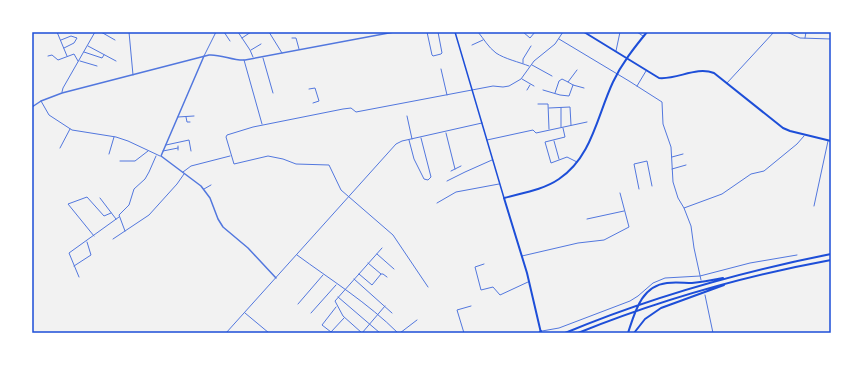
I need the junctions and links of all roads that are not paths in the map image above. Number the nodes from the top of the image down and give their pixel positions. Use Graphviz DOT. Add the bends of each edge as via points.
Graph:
graph roads {
  1 [pos="58,32"];
  2 [pos="95,32"];
  3 [pos="100,32"];
  4 [pos="129,32"];
  5 [pos="216,32"];
  6 [pos="224,32"];
  7 [pos="238,32"];
  8 [pos="251,32"];
  9 [pos="269,32"];
  10 [pos="394,32"];
  11 [pos="427,32"];
  12 [pos="438,32"];
  13 [pos="455,32"];
  14 [pos="478,32"];
  15 [pos="522,32"];
  16 [pos="535,32"];
  17 [pos="563,32"];
  18 [pos="584,32"];
  19 [pos="620,32"];
  20 [pos="637,32"];
  21 [pos="647,32"];
  22 [pos="774,32"];
  23 [pos="787,32"];
  24 [pos="806,32"];
  25 [pos="589,33"];
  26 [pos="644,36"];
  27 [pos="242,38"];
  28 [pos="292,38"];
  29 [pos="805,38"];
  30 [pos="559,39"];
  31 [pos="831,39"];
  32 [pos="61,40"];
  33 [pos="115,40"];
  34 [pos="484,40"];
  35 [pos="230,41"];
  36 [pos="261,44"];
  37 [pos="88,45"];
  38 [pos="472,45"];
  39 [pos="531,46"];
  40 [pos="64,48"];
  41 [pos="250,50"];
  42 [pos="300,50"];
  43 [pos="616,51"];
  44 [pos="84,52"];
  45 [pos="282,53"];
  46 [pos="104,55"];
  47 [pos="48,56"];
  48 [pos="67,56"];
  49 [pos="204,56"];
  50 [pos="263,57"];
  51 [pos="626,58"];
  52 [pos="254,59"];
  53 [pos="244,60"];
  54 [pos="79,61"];
  55 [pos="116,61"];
  56 [pos="523,63"];
  57 [pos="532,64"];
  58 [pos="96,66"];
  59 [pos="530,66"];
  60 [pos="441,69"];
  61 [pos="578,70"];
  62 [pos="646,71"];
  63 [pos="617,73"];
  64 [pos="133,75"];
  65 [pos="552,76"];
  66 [pos="522,78"];
  67 [pos="568,82"];
  68 [pos="727,83"];
  69 [pos="531,84"];
  70 [pos="573,85"];
  71 [pos="534,86"];
  72 [pos="638,86"];
  73 [pos="584,88"];
  74 [pos="309,89"];
  75 [pos="473,90"];
  76 [pos="527,90"];
  77 [pos="543,90"];
  78 [pos="62,93"];
  79 [pos="273,93"];
  80 [pos="555,93"];
  81 [pos="447,95"];
  82 [pos="41,101"];
  83 [pos="313,103"];
  84 [pos="538,104"];
  85 [pos="32,107"];
  86 [pos="561,107"];
  87 [pos="549,108"];
  88 [pos="194,116"];
  89 [pos="406,116"];
  90 [pos="186,117"];
  91 [pos="178,118"];
  92 [pos="190,122"];
  93 [pos="587,122"];
  94 [pos="482,123"];
  95 [pos="263,125"];
  96 [pos="571,125"];
  97 [pos="562,127"];
  98 [pos="70,128"];
  99 [pos="549,130"];
  100 [pos="446,131"];
  101 [pos="804,135"];
  102 [pos="114,136"];
  103 [pos="420,137"];
  104 [pos="412,139"];
  105 [pos="409,140"];
  106 [pos="487,140"];
  107 [pos="554,140"];
  108 [pos="830,141"];
  109 [pos="165,145"];
  110 [pos="60,148"];
  111 [pos="178,148"];
  112 [pos="148,151"];
  113 [pos="162,151"];
  114 [pos="191,151"];
  115 [pos="109,154"];
  116 [pos="683,154"];
  117 [pos="156,155"];
  118 [pos="161,156"];
  119 [pos="230,156"];
  120 [pos="671,157"];
  121 [pos="493,160"];
  122 [pos="559,160"];
  123 [pos="120,161"];
  124 [pos="578,162"];
  125 [pos="686,165"];
  126 [pos="461,166"];
  127 [pos="456,169"];
  128 [pos="672,169"];
  129 [pos="451,171"];
  130 [pos="184,173"];
  131 [pos="447,181"];
  132 [pos="500,184"];
  133 [pos="211,185"];
  134 [pos="652,186"];
  135 [pos="204,189"];
  136 [pos="640,189"];
  137 [pos="620,193"];
  138 [pos="349,196"];
  139 [pos="100,198"];
  140 [pos="504,198"];
  141 [pos="437,203"];
  142 [pos="814,206"];
  143 [pos="684,208"];
  144 [pos="625,210"];
  145 [pos="111,212"];
  146 [pos="119,217"];
  147 [pos="116,219"];
  148 [pos="587,219"];
  149 [pos="125,232"];
  150 [pos="94,236"];
  151 [pos="113,239"];
  152 [pos="86,241"];
  153 [pos="382,248"];
  154 [pos="376,254"];
  155 [pos="831,254"];
  156 [pos="296,255"];
  157 [pos="797,255"];
  158 [pos="522,256"];
  159 [pos="831,260"];
  160 [pos="368,263"];
  161 [pos="484,264"];
  162 [pos="74,266"];
  163 [pos="394,269"];
  164 [pos="359,274"];
  165 [pos="381,274"];
  166 [pos="323,275"];
  167 [pos="737,275"];
  168 [pos="700,276"];
  169 [pos="79,277"];
  170 [pos="387,277"];
  171 [pos="276,278"];
  172 [pos="744,278"];
  173 [pos="354,279"];
  174 [pos="701,280"];
  175 [pos="529,282"];
  176 [pos="336,284"];
  177 [pos="428,287"];
  178 [pos="344,290"];
  179 [pos="705,295"];
  180 [pos="338,298"];
  181 [pos="298,304"];
  182 [pos="337,306"];
  183 [pos="385,306"];
  184 [pos="471,306"];
  185 [pos="245,312"];
  186 [pos="311,313"];
  187 [pos="392,313"];
  188 [pos="377,315"];
  189 [pos="344,318"];
  190 [pos="417,320"];
  191 [pos="370,324"];
  192 [pos="226,333"];
  193 [pos="269,333"];
  194 [pos="378,333"];
  195 [pos="399,333"];
  196 [pos="464,333"];
  197 [pos="540,333"];
  198 [pos="565,333"];
  199 [pos="578,333"];
  200 [pos="628,333"];
  201 [pos="634,333"];
  202 [pos="713,333"];
  1 -- 32 [label="street"];
  2 -- 37 [label="street"];
  3 -- 33 [label="street"];
  4 -- 64 [label="street"];
  5 -- 49 [label="street"];
  6 -- 35 [label="street"];
  7 -- 27 [label="street"];
  8 -- 27 [label="street"];
  9 -- 45 [label="street"];
  10 -- 42 [label="street"];
  11 -- 12 [label="street" via="433,56 442,53"];
  13 -- 75 [label="main road"];
  14 -- 34 [label="street"];
  15 -- 16 [label="street" via="530,38"];
  17 -- 30 [label="street"];
  18 -- 25 [label="highway"];
  19 -- 43 [label="street"];
  20 -- 26 [label="street"];
  21 -- 26 [label="highway"];
  22 -- 68 [label="street"];
  23 -- 29 [label="street"];
  24 -- 29 [label="street"];
  25 -- 43 [label="highway"];
  26 -- 51 [label="highway"];
  27 -- 41 [label="street"];
  28 -- 42 [label="street" via="296,38"];
  29 -- 31 [label="street"];
  30 -- 57 [label="street"];
  30 -- 63 [label="street"];
  32 -- 40 [label="street"];
  32 -- 40 [label="street" via="71,36 77,38 73,44"];
  34 -- 38 [label="street"];
  34 -- 56 [label="street" via="496,53"];
  36 -- 41 [label="street"];
  37 -- 44 [label="street"];
  37 -- 46 [label="street"];
  39 -- 56 [label="street"];
  40 -- 48 [label="street"];
  41 -- 52 [label="street"];
  42 -- 45 [label="street"];
  43 -- 51 [label="highway"];
  44 -- 46 [label="street" via="102,58"];
  44 -- 54 [label="street"];
  45 -- 50 [label="street"];
  46 -- 55 [label="street"];
  47 -- 48 [label="street" via="53,55 58,60"];
  48 -- 54 [label="street" via="74,54"];
  49 -- 53 [label="street" via="216,55"];
  49 -- 64 [label="street"];
  49 -- 91 [label="street"];
  50 -- 52 [label="street"];
  50 -- 79 [label="street"];
  51 -- 62 [label="highway"];
  51 -- 63 [label="highway"];
  52 -- 53 [label="street"];
  53 -- 95 [label="street"];
  54 -- 58 [label="street"];
  54 -- 78 [label="street"];
  56 -- 59 [label="street"];
  57 -- 59 [label="street"];
  57 -- 65 [label="street"];
  59 -- 66 [label="street"];
  60 -- 81 [label="street"];
  61 -- 67 [label="street"];
  62 -- 68 [label="highway" via="662,78 706,71 714,73"];
  62 -- 72 [label="street"];
  63 -- 72 [label="street"];
  63 -- 124 [label="highway" via="588,146"];
  64 -- 78 [label="street"];
  66 -- 69 [label="street"];
  66 -- 75 [label="street" via="509,86"];
  67 -- 70 [label="street"];
  67 -- 80 [label="street" via="562,79 559,81"];
  68 -- 101 [label="highway" via="783,128"];
  69 -- 71 [label="street"];
  69 -- 76 [label="street"];
  70 -- 73 [label="street"];
  70 -- 80 [label="street" via="569,96"];
  72 -- 120 [label="street" via="662,102 663,124 671,145"];
  74 -- 83 [label="street" via="315,88 319,101"];
  75 -- 81 [label="street"];
  75 -- 94 [label="main road"];
  77 -- 80 [label="street"];
  78 -- 82 [label="street"];
  81 -- 95 [label="street" via="356,112 351,108 343,109"];
  82 -- 85 [label="street"];
  82 -- 98 [label="street" via="49,115"];
  84 -- 87 [label="street" via="548,104"];
  86 -- 87 [label="street"];
  86 -- 96 [label="street" via="570,107"];
  86 -- 97 [label="street"];
  87 -- 99 [label="street"];
  88 -- 90 [label="street"];
  89 -- 104 [label="street"];
  90 -- 91 [label="street"];
  90 -- 92 [label="street" via="186,122"];
  91 -- 109 [label="street"];
  93 -- 96 [label="street"];
  94 -- 100 [label="street"];
  94 -- 106 [label="main road"];
  95 -- 119 [label="street" via="227,135"];
  96 -- 97 [label="street"];
  97 -- 99 [label="street"];
  97 -- 107 [label="street" via="565,137"];
  98 -- 102 [label="street" via="75,131"];
  98 -- 110 [label="street"];
  99 -- 106 [label="street" via="536,133 533,130"];
  100 -- 103 [label="street"];
  100 -- 127 [label="street"];
  101 -- 108 [label="highway"];
  101 -- 143 [label="street" via="797,144 764,171 749,175 723,194"];
  102 -- 112 [label="street"];
  102 -- 115 [label="street"];
  103 -- 104 [label="street"];
  103 -- 105 [label="street" via="431,177 428,180 424,179 414,159"];
  104 -- 105 [label="street"];
  105 -- 138 [label="street" via="396,144"];
  106 -- 121 [label="main road"];
  107 -- 122 [label="street"];
  107 -- 122 [label="street" via="545,142 549,159 551,163"];
  108 -- 142 [label="street"];
  109 -- 113 [label="street"];
  109 -- 114 [label="street" via="189,140"];
  111 -- 113 [label="street"];
  112 -- 117 [label="street"];
  112 -- 123 [label="street" via="135,161"];
  113 -- 118 [label="street"];
  116 -- 120 [label="street"];
  117 -- 118 [label="street"];
  117 -- 146 [label="street" via="145,179 134,190 130,203"];
  118 -- 130 [label="street"];
  119 -- 130 [label="street" via="191,166"];
  119 -- 138 [label="street" via="234,164 268,156 298,165 327,164 341,190"];
  120 -- 128 [label="street"];
  121 -- 131 [label="street"];
  121 -- 132 [label="main road"];
  122 -- 124 [label="street" via="567,156"];
  124 -- 140 [label="highway" via="554,182"];
  125 -- 128 [label="street"];
  126 -- 127 [label="street"];
  127 -- 129 [label="street"];
  128 -- 143 [label="street" via="676,192"];
  130 -- 135 [label="street"];
  130 -- 149 [label="street" via="149,215"];
  132 -- 140 [label="main road"];
  132 -- 141 [label="street" via="456,192"];
  133 -- 135 [label="street"];
  134 -- 136 [label="street" via="647,161 634,164"];
  135 -- 171 [label="street" via="223,227 248,248"];
  137 -- 144 [label="street"];
  138 -- 156 [label="street"];
  138 -- 177 [label="street" via="393,236"];
  139 -- 145 [label="street"];
  140 -- 158 [label="highway"];
  143 -- 168 [label="street" via="691,226"];
  144 -- 148 [label="street"];
  144 -- 158 [label="street" via="629,228 608,239"];
  145 -- 147 [label="street"];
  145 -- 150 [label="street" via="104,216 87,197 68,204"];
  146 -- 147 [label="street"];
  146 -- 149 [label="street"];
  147 -- 150 [label="street"];
  149 -- 151 [label="street"];
  150 -- 152 [label="street"];
  152 -- 162 [label="street" via="69,253"];
  152 -- 162 [label="street" via="91,255"];
  153 -- 154 [label="street"];
  154 -- 160 [label="street"];
  154 -- 163 [label="street"];
  155 -- 167 [label="highway"];
  156 -- 166 [label="street"];
  156 -- 171 [label="street"];
  157 -- 168 [label="street" via="750,263"];
  158 -- 175 [label="highway"];
  159 -- 172 [label="highway"];
  160 -- 164 [label="street"];
  160 -- 165 [label="street"];
  161 -- 175 [label="street" via="475,267 481,290 493,287 500,295"];
  162 -- 169 [label="street"];
  164 -- 165 [label="street" via="372,284"];
  164 -- 173 [label="street"];
  165 -- 170 [label="street"];
  166 -- 176 [label="street"];
  166 -- 181 [label="street"];
  167 -- 198 [label="highway" via="635,306"];
  167 -- 200 [label="highway" via="695,283 666,283 654,287 639,302"];
  168 -- 174 [label="street"];
  168 -- 197 [label="street" via="665,278 650,285 633,299"];
  171 -- 185 [label="street"];
  172 -- 199 [label="highway" via="638,310"];
  172 -- 201 [label="highway" via="661,308 644,320"];
  173 -- 178 [label="street"];
  173 -- 183 [label="street"];
  175 -- 197 [label="highway"];
  176 -- 178 [label="street"];
  176 -- 186 [label="street"];
  178 -- 180 [label="street"];
  178 -- 188 [label="street" via="358,298"];
  179 -- 202 [label="street"];
  180 -- 182 [label="street" via="335,300"];
  180 -- 191 [label="street"];
  182 -- 189 [label="street"];
  182 -- 189 [label="street" via="322,325 331,332"];
  183 -- 187 [label="street"];
  183 -- 188 [label="street"];
  184 -- 196 [label="street" via="457,310"];
  185 -- 192 [label="street"];
  185 -- 193 [label="street"];
  188 -- 191 [label="street"];
  188 -- 195 [label="street"];
  189 -- 191 [label="street" via="362,333"];
  190 -- 195 [label="street"];
  191 -- 194 [label="street"];
}
